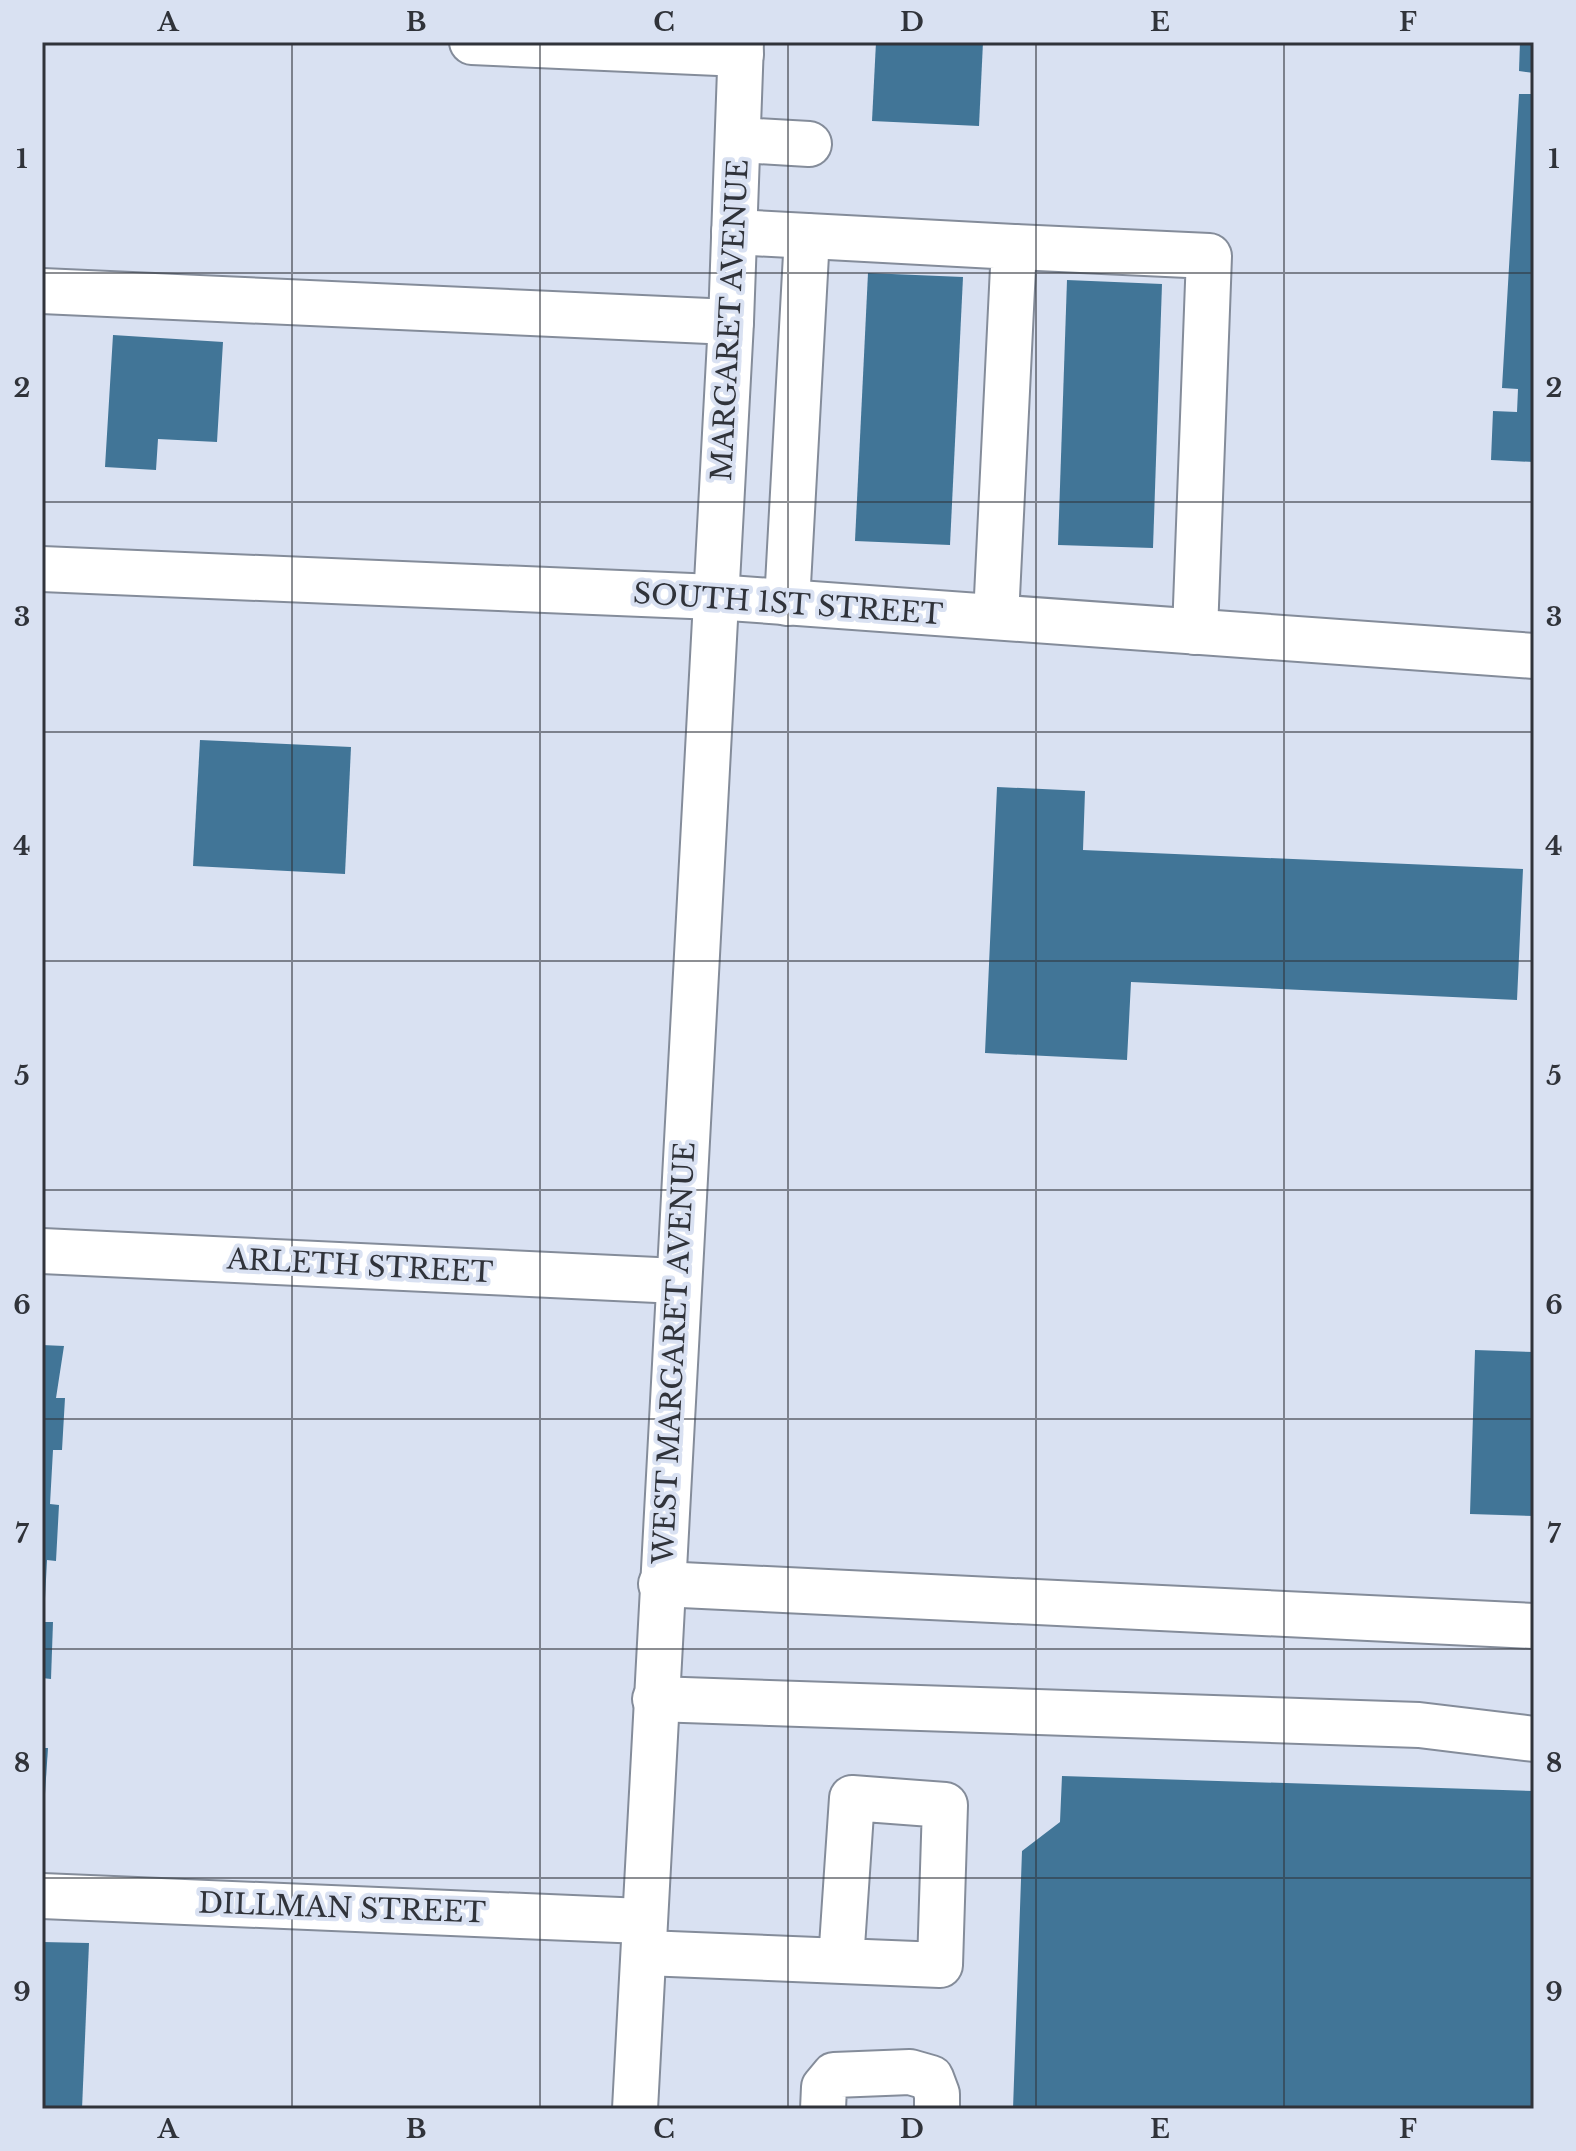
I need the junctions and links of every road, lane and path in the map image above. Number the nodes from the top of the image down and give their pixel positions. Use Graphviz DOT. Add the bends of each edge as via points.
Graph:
graph roads {
  1 [pos="472,42"];
  2 [pos="741,48"];
  3 [pos="739,140"];
  4 [pos="809,144"];
  5 [pos="734,232"];
  6 [pos="807,236"];
  7 [pos="1014,247"];
  8 [pos="42,291"];
  9 [pos="731,322"];
  10 [pos="42,569"];
  11 [pos="715,597"];
  12 [pos="787,603"];
  13 [pos="996,617"];
  14 [pos="1195,632"];
  15 [pos="1534,656"];
  16 [pos="42,1251"];
  17 [pos="678,1281"];
  18 [pos="661,1584"];
  19 [pos="1534,1626"];
  20 [pos="655,1699"];
  21 [pos="1534,1739"];
  22 [pos="42,1896"];
  23 [pos="644,1937"];
  24 [pos="841,1961"];
  25 [pos="635,2109"];
  26 [pos="823,2109"];
  27 [pos="937,2109"];
  1 -- 2 [label="street"];
  2 -- 3 [label="street, MARGARET AVENUE"];
  3 -- 4 [label="street"];
  3 -- 5 [label="street, MARGARET AVENUE"];
  5 -- 6 [label="street"];
  5 -- 9 [label="street, MARGARET AVENUE"];
  6 -- 7 [label="street"];
  6 -- 12 [label="street"];
  7 -- 13 [label="street"];
  7 -- 14 [label="street" via="1209,256"];
  8 -- 9 [label="street"];
  9 -- 11 [label="street, MARGARET AVENUE"];
  10 -- 11 [label="street, SOUTH 1ST STREET"];
  11 -- 12 [label="street, SOUTH 1ST STREET"];
  11 -- 17 [label="street, WEST MARGARET AVENUE"];
  12 -- 13 [label="street, SOUTH 1ST STREET"];
  13 -- 14 [label="street, SOUTH 1ST STREET"];
  14 -- 15 [label="street, SOUTH 1ST STREET"];
  16 -- 17 [label="street, ARLETH STREET"];
  17 -- 18 [label="street, WEST MARGARET AVENUE"];
  18 -- 19 [label="street"];
  18 -- 20 [label="street, WEST MARGARET AVENUE"];
  20 -- 21 [label="street" via="1419,1725"];
  20 -- 23 [label="street, WEST MARGARET AVENUE"];
  22 -- 23 [label="street, DILLMAN STREET"];
  23 -- 24 [label="street, DILLMAN STREET"];
  23 -- 25 [label="street, WEST MARGARET AVENUE"];
  26 -- 27 [label="street" via="824,2087 834,2075 910,2072 931,2078"];
}
